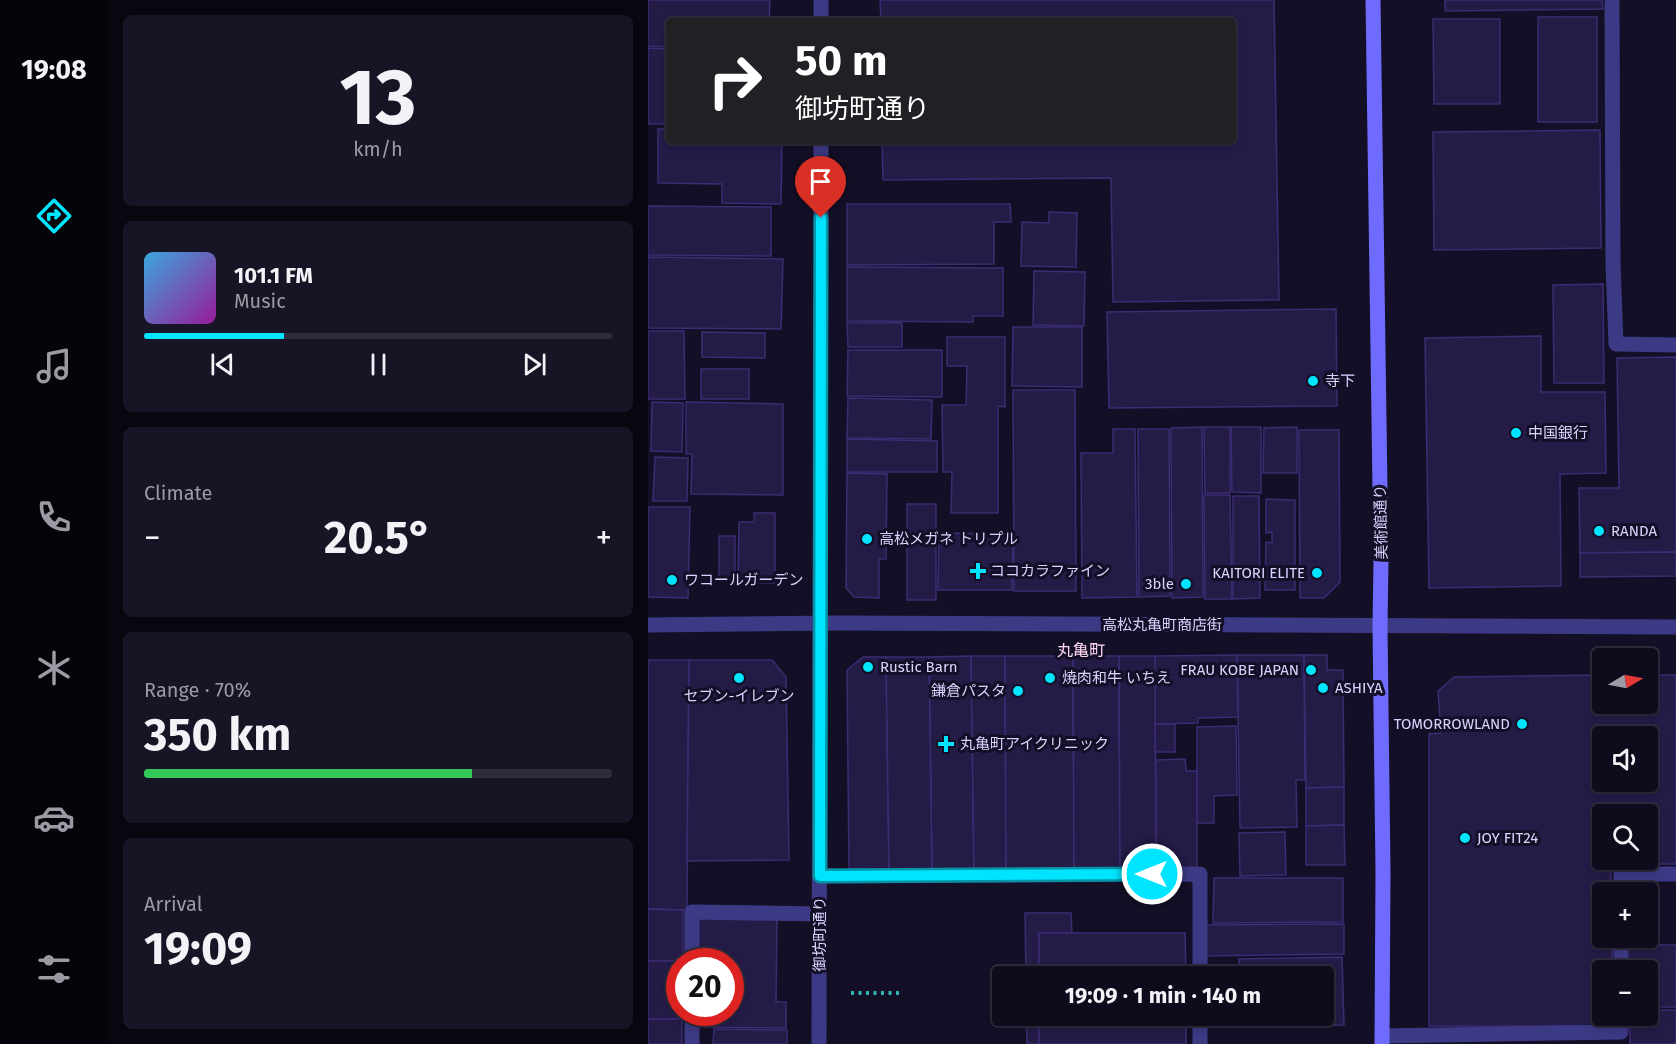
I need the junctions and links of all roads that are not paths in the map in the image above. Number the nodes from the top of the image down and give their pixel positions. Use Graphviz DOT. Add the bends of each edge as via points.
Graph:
graph roads {
  1 [pos="821,0"];
  2 [pos="1373,0"];
  3 [pos="1612,0"];
  4 [pos="821,18"];
  5 [pos="821,144"];
  6 [pos="1676,345"];
  7 [pos="820,623"];
  8 [pos="648,625"];
  9 [pos="1380,626"];
  10 [pos="1676,627"];
  11 [pos="1676,874"];
  12 [pos="820,876"];
  13 [pos="1621,882"];
  14 [pos="820,914"];
  15 [pos="692,948"];
  16 [pos="1200,966"];
  17 [pos="692,1026"];
  18 [pos="1200,1026"];
  19 [pos="1621,1038"];
  20 [pos="1382,1040"];
  21 [pos="692,1044"];
  22 [pos="819,1044"];
  23 [pos="1200,1044"];
  1 -- 4 [label="street"];
  2 -- 9 [label="street, 美術館通り"];
  3 -- 6 [label="street" via="1616,344"];
  5 -- 7 [label="street, 御坊町通り"];
  7 -- 8 [label="street, 高松丸亀町商店街"];
  7 -- 9 [label="street, 高松丸亀町商店街"];
  7 -- 12 [label="street, 御坊町通り"];
  9 -- 10 [label="street, 高松丸亀町商店街"];
  9 -- 20 [label="street, 美術館通り"];
  11 -- 13 [label="street" via="1621,874"];
  12 -- 14 [label="street, 御坊町通り"];
  12 -- 16 [label="street" via="1200,874"];
  14 -- 15 [label="street" via="692,912"];
  14 -- 22 [label="street, 御坊町通り"];
  17 -- 21 [label="street"];
  18 -- 23 [label="street"];
  19 -- 20 [label="street"];
}
